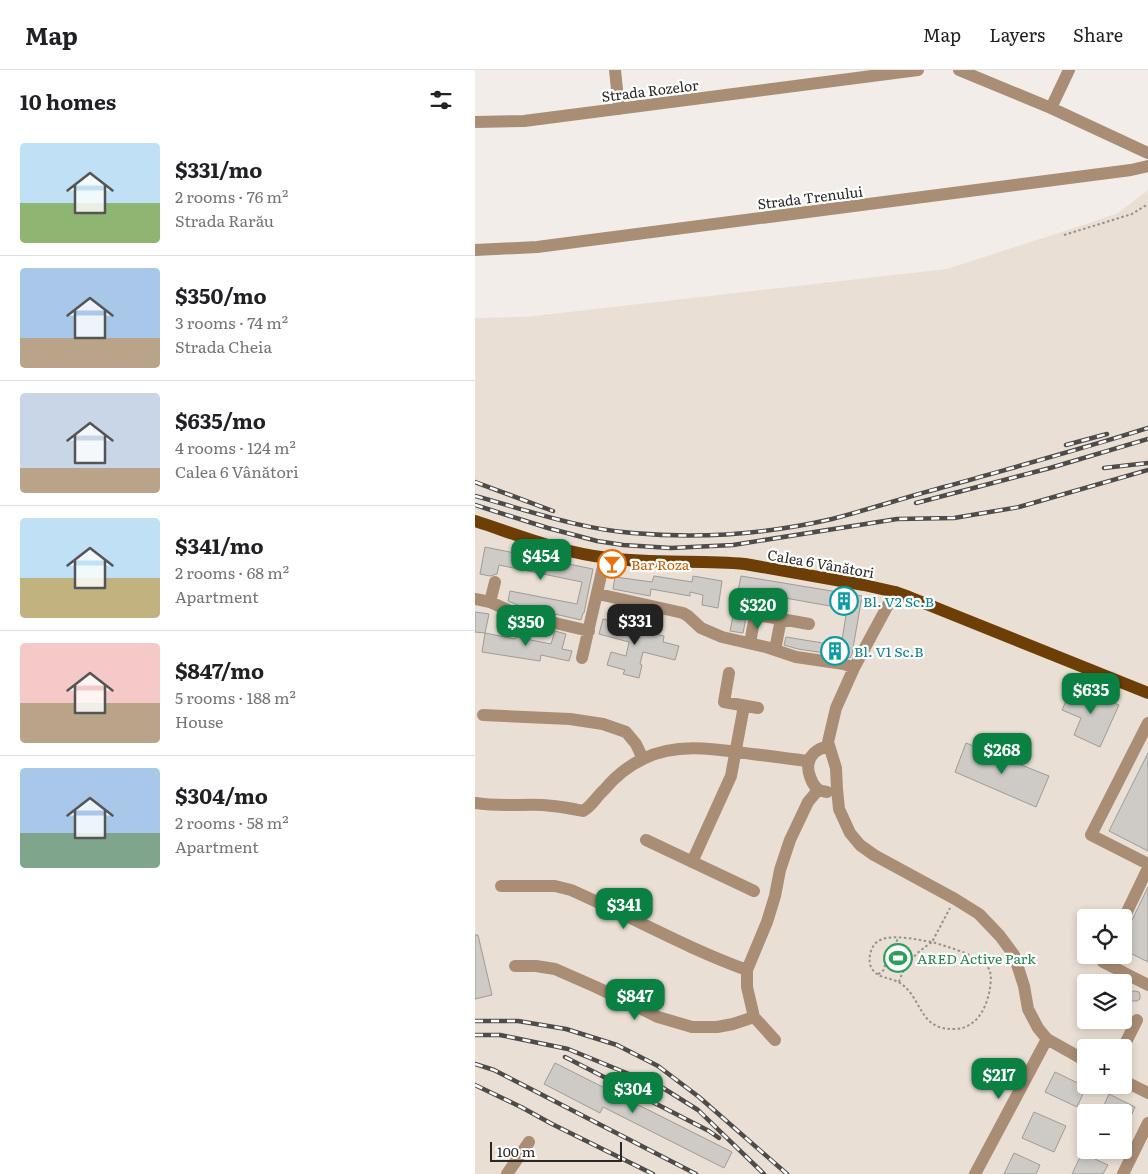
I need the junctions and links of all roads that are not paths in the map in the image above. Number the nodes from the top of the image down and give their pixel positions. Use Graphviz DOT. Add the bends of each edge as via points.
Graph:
graph roads {
  1 [pos="615,70"];
  2 [pos="918,70"];
  3 [pos="959,70"];
  4 [pos="1069,70"];
  5 [pos="1051,108"];
  6 [pos="619,109"];
  7 [pos="475,122"];
  8 [pos="1148,153"];
  9 [pos="1148,166"];
  10 [pos="475,250"];
  11 [pos="475,521"];
  12 [pos="605,558"];
  13 [pos="495,582"];
  14 [pos="895,592"];
  15 [pos="598,594"];
  16 [pos="475,599"];
  17 [pos="491,602"];
  18 [pos="651,606"];
  19 [pos="781,619"];
  20 [pos="809,624"];
  21 [pos="646,627"];
  22 [pos="589,631"];
  23 [pos="750,643"];
  24 [pos="775,650"];
  25 [pos="583,658"];
  26 [pos="854,668"];
  27 [pos="729,673"];
  28 [pos="1148,693"];
  29 [pos="744,706"];
  30 [pos="758,708"];
  31 [pos="483,714"];
  32 [pos="1148,723"];
  33 [pos="829,748"];
  34 [pos="736,751"];
  35 [pos="643,759"];
  36 [pos="809,761"];
  37 [pos="837,789"];
  38 [pos="818,790"];
  39 [pos="475,803"];
  40 [pos="646,840"];
  41 [pos="692,862"];
  42 [pos="1148,864"];
  43 [pos="1148,868"];
  44 [pos="501,886"];
  45 [pos="753,891"];
  46 [pos="1128,909"];
  47 [pos="1107,964"];
  48 [pos="515,966"];
  49 [pos="747,970"];
  50 [pos="1148,985"];
  51 [pos="754,1017"];
  52 [pos="1137,1020"];
  53 [pos="1047,1039"];
  54 [pos="1128,1039"];
  55 [pos="775,1040"];
  56 [pos="1077,1056"];
  57 [pos="1132,1085"];
  58 [pos="1148,1093"];
  59 [pos="1148,1123"];
  60 [pos="529,1142"];
  61 [pos="507,1174"];
  62 [pos="975,1174"];
  63 [pos="1123,1174"];
  1 -- 6 [label="street"];
  2 -- 6 [label="street, Strada Rozelor"];
  3 -- 5 [label="street"];
  4 -- 5 [label="street"];
  5 -- 8 [label="street"];
  6 -- 7 [label="street, Strada Rozelor" via="524,121"];
  9 -- 10 [label="street, Strada Trenului" via="546,246"];
  11 -- 12 [label="main road, Calea 6 Vânători" via="562,549"];
  12 -- 14 [label="main road, Calea 6 Vânători" via="745,564"];
  12 -- 15 [label="street"];
  13 -- 17 [label="street"];
  14 -- 26 [label="street"];
  14 -- 28 [label="main road, Calea 6 Vânători"];
  15 -- 18 [label="street"];
  15 -- 22 [label="street"];
  16 -- 17 [label="street"];
  17 -- 22 [label="street" via="517,614"];
  18 -- 21 [label="street"];
  18 -- 23 [label="street" via="683,613 705,630"];
  19 -- 20 [label="street"];
  19 -- 23 [label="street" via="757,617"];
  19 -- 24 [label="street"];
  22 -- 25 [label="street"];
  23 -- 24 [label="street"];
  24 -- 26 [label="street"];
  26 -- 33 [label="street" via="836,708"];
  27 -- 29 [label="street" via="724,702"];
  29 -- 30 [label="street"];
  29 -- 34 [label="street"];
  31 -- 35 [label="street" via="603,724 626,732"];
  32 -- 42 [label="street" via="1091,835"];
  33 -- 36 [label="street" via="816,750"];
  33 -- 37 [label="street" via="836,768"];
  34 -- 35 [label="street" via="697,747 666,751"];
  34 -- 36 [label="street"];
  34 -- 41 [label="street" via="731,776"];
  35 -- 39 [label="street" via="618,775 583,812 545,805"];
  36 -- 38 [label="street" via="813,784"];
  37 -- 38 [label="street" via="828,792"];
  37 -- 53 [label="street" via="839,809 850,833 860,845 979,914 1000,936 1014,955 1028,1009"];
  38 -- 49 [label="street" via="808,802 790,840 767,922"];
  40 -- 41 [label="street"];
  41 -- 45 [label="street"];
  43 -- 46 [label="street"];
  44 -- 49 [label="street" via="555,886 571,890"];
  47 -- 50 [label="street"];
  48 -- 51 [label="street" via="555,969 658,1017 692,1027 725,1026"];
  49 -- 51 [label="street" via="747,987"];
  51 -- 55 [label="street"];
  52 -- 54 [label="street"];
  53 -- 56 [label="street"];
  53 -- 62 [label="street"];
  57 -- 58 [label="street"];
  59 -- 63 [label="street"];
  60 -- 61 [label="street"];
}
